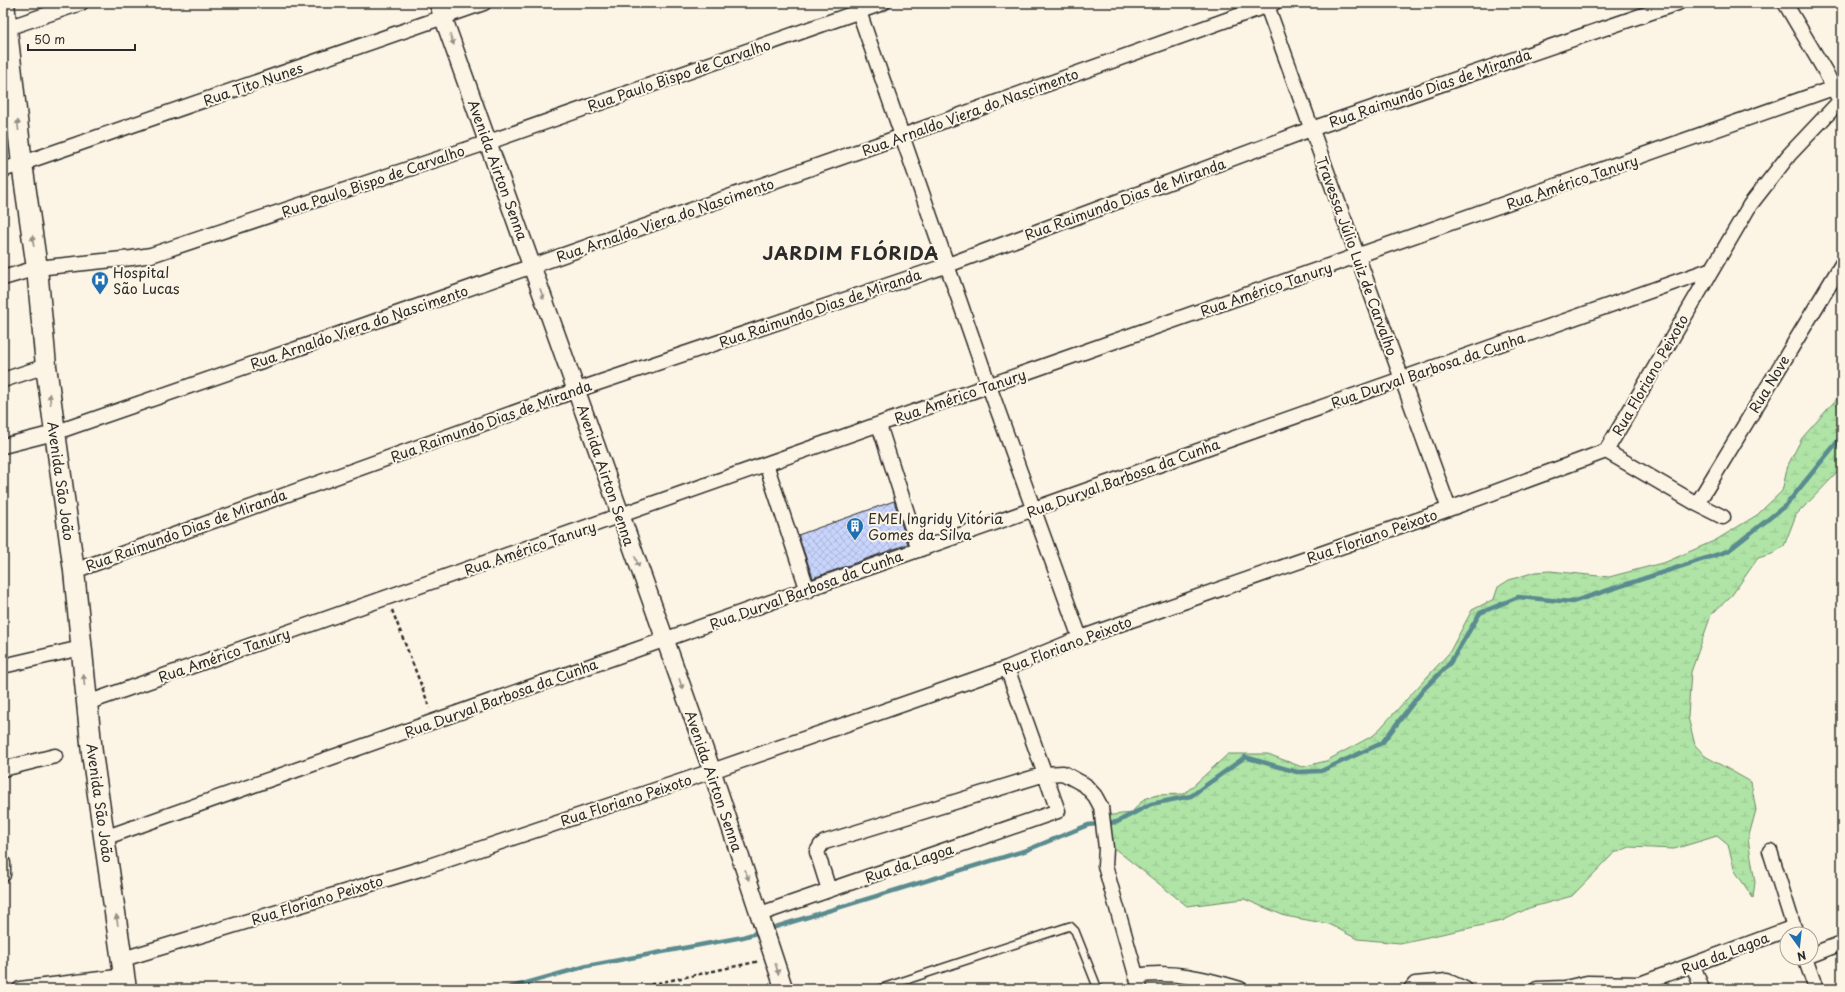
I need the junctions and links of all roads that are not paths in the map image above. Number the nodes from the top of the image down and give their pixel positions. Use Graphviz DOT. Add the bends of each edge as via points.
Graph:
graph roads {
  1 [pos="4,3"];
  2 [pos="81,3"];
  3 [pos="484,3"];
  4 [pos="883,3"];
  5 [pos="1678,3"];
  6 [pos="1785,3"];
  7 [pos="1269,4"];
  8 [pos="858,7"];
  9 [pos="441,10"];
  10 [pos="7,28"];
  11 [pos="7,59"];
  12 [pos="1839,95"];
  13 [pos="1311,129"];
  14 [pos="902,136"];
  15 [pos="488,142"];
  16 [pos="22,164"];
  17 [pos="3,170"];
  18 [pos="1357,257"];
  19 [pos="1842,264"];
  20 [pos="948,265"];
  21 [pos="532,267"];
  22 [pos="37,268"];
  23 [pos="1712,269"];
  24 [pos="3,278"];
  25 [pos="46,366"];
  26 [pos="1402,379"];
  27 [pos="3,380"];
  28 [pos="989,386"];
  29 [pos="577,390"];
  30 [pos="878,425"];
  31 [pos="54,434"];
  32 [pos="3,446"];
  33 [pos="1606,450"];
  34 [pos="766,464"];
  35 [pos="1697,504"];
  36 [pos="1449,509"];
  37 [pos="1033,510"];
  38 [pos="620,516"];
  39 [pos="1723,517"];
  40 [pos="919,550"];
  41 [pos="74,571"];
  42 [pos="808,591"];
  43 [pos="1080,638"];
  44 [pos="665,640"];
  45 [pos="81,648"];
  46 [pos="3,666"];
  47 [pos="1007,668"];
  48 [pos="87,703"];
  49 [pos="55,756"];
  50 [pos="3,769"];
  51 [pos="712,771"];
  52 [pos="1045,774"];
  53 [pos="104,838"];
  54 [pos="1770,851"];
  55 [pos="3,863"];
  56 [pos="3,875"];
  57 [pos="829,890"];
  58 [pos="761,917"];
  59 [pos="1794,926"];
  60 [pos="1779,935"];
  61 [pos="1842,943"];
  62 [pos="1819,952"];
  63 [pos="1693,965"];
  64 [pos="1808,966"];
  65 [pos="125,975"];
  66 [pos="1138,982"];
  67 [pos="1566,988"];
  68 [pos="20,989"];
  69 [pos="784,989"];
  70 [pos="879,989"];
  71 [pos="1098,989"];
  72 [pos="1240,989"];
  73 [pos="1411,989"];
  74 [pos="1465,989"];
  75 [pos="1537,989"];
  76 [pos="1702,989"];
  77 [pos="1816,989"];
  1 -- 10 [label="main road, Avenida São João"];
  2 -- 10 [label="street"];
  3 -- 9 [label="street, Rua Tito Nunes"];
  4 -- 8 [label="street, Rua Paulo Bispo de Carvalho"];
  5 -- 13 [label="street, Rua Raimundo Dias de Miranda"];
  6 -- 12 [label="street"];
  7 -- 13 [label="street, Travessa Júlio Luiz de Carvalho"];
  7 -- 14 [label="street, Rua Arnaldo Viera do Nascimento"];
  8 -- 14 [label="street"];
  8 -- 15 [label="street, Rua Paulo Bispo de Carvalho"];
  9 -- 15 [label="street, Avenida Airton Senna, one-way"];
  9 -- 16 [label="street, Rua Tito Nunes"];
  10 -- 11 [label="main road, Avenida São João"];
  16 -- 11 [label="main road, Avenida São João, one-way"];
  12 -- 18 [label="street, Rua Américo Tanury"];
  12 -- 23 [label="street, Rua Floriano Peixoto" via="1750,205"];
  13 -- 18 [label="street, Travessa Júlio Luiz de Carvalho"];
  13 -- 20 [label="street, Rua Raimundo Dias de Miranda"];
  14 -- 20 [label="street"];
  14 -- 21 [label="street, Rua Arnaldo Viera do Nascimento"];
  15 -- 21 [label="street, Avenida Airton Senna"];
  15 -- 22 [label="street, Rua Paulo Bispo de Carvalho" via="151,255"];
  16 -- 17 [label="street, Rua Tito Nunes"];
  22 -- 16 [label="main road, Avenida São João, one-way"];
  18 -- 26 [label="street, Travessa Júlio Luiz de Carvalho"];
  18 -- 28 [label="street, Rua Américo Tanury"];
  19 -- 35 [label="street, Rua Nove"];
  20 -- 28 [label="street"];
  20 -- 29 [label="street, Rua Raimundo Dias de Miranda"];
  21 -- 29 [label="street, Avenida Airton Senna, one-way"];
  21 -- 31 [label="street, Rua Arnaldo Viera do Nascimento"];
  22 -- 24 [label="street, Rua Paulo Bispo de Carvalho"];
  22 -- 25 [label="main road, Avenida São João"];
  23 -- 26 [label="street, Rua Durval Barbosa da Cunha"];
  23 -- 33 [label="street, Rua Floriano Peixoto"];
  25 -- 27 [label="street"];
  31 -- 25 [label="main road, Avenida São João, one-way"];
  26 -- 36 [label="street, Travessa Júlio Luiz de Carvalho"];
  26 -- 37 [label="street, Rua Durval Barbosa da Cunha"];
  28 -- 30 [label="street, Rua Américo Tanury"];
  28 -- 37 [label="street"];
  29 -- 38 [label="street, Avenida Airton Senna"];
  29 -- 41 [label="street, Rua Raimundo Dias de Miranda"];
  30 -- 34 [label="street, Rua Américo Tanury"];
  30 -- 40 [label="street"];
  31 -- 32 [label="street, Rua Arnaldo Viera do Nascimento"];
  31 -- 41 [label="main road, Avenida São João"];
  33 -- 35 [label="street"];
  33 -- 36 [label="street, Rua Floriano Peixoto"];
  34 -- 38 [label="street, Rua Américo Tanury"];
  34 -- 42 [label="street"];
  35 -- 39 [label="street"];
  36 -- 43 [label="street, Rua Floriano Peixoto"];
  37 -- 40 [label="street, Rua Durval Barbosa da Cunha"];
  37 -- 43 [label="street"];
  38 -- 44 [label="street, Avenida Airton Senna, one-way"];
  38 -- 48 [label="street, Rua Américo Tanury"];
  40 -- 42 [label="street, Rua Durval Barbosa da Cunha"];
  41 -- 45 [label="main road, Avenida São João"];
  42 -- 44 [label="street, Rua Durval Barbosa da Cunha"];
  43 -- 47 [label="street, Rua Floriano Peixoto"];
  44 -- 51 [label="street, Avenida Airton Senna, one-way"];
  44 -- 53 [label="street, Rua Durval Barbosa da Cunha"];
  45 -- 46 [label="street"];
  48 -- 45 [label="main road, Avenida São João, one-way"];
  47 -- 51 [label="street, Rua Floriano Peixoto"];
  47 -- 52 [label="street"];
  48 -- 53 [label="main road, Avenida São João"];
  49 -- 50 [label="street"];
  51 -- 58 [label="street, Avenida Airton Senna, one-way"];
  51 -- 65 [label="street, Rua Floriano Peixoto" via="420,869"];
  52 -- 57 [label="street, Rua da Lagoa" via="1058,810"];
  52 -- 57 [label="street" via="825,842 817,852"];
  52 -- 66 [label="street" via="1063,773 1084,785 1101,807 1106,848 1105,866"];
  65 -- 53 [label="main road, Avenida São João, one-way"];
  54 -- 59 [label="street"];
  55 -- 56 [label="street"];
  57 -- 58 [label="street, Rua da Lagoa"];
  58 -- 69 [label="street, Avenida Airton Senna, one-way"];
  60 -- 63 [label="street, Rua da Lagoa"];
  61 -- 62 [label="street"];
  63 -- 67 [label="street, Rua da Lagoa" via="1640,984 1587,983"];
  63 -- 76 [label="street"];
  64 -- 77 [label="street"];
  65 -- 68 [label="street, Rua Floriano Peixoto"];
  66 -- 72 [label="street" via="1154,973 1176,974"];
  67 -- 75 [label="street, Rua da Lagoa"];
  70 -- 71 [label="lane" via="1070,926 1075,931"];
  73 -- 74 [label="street" via="1415,984 1447,981"];
}
